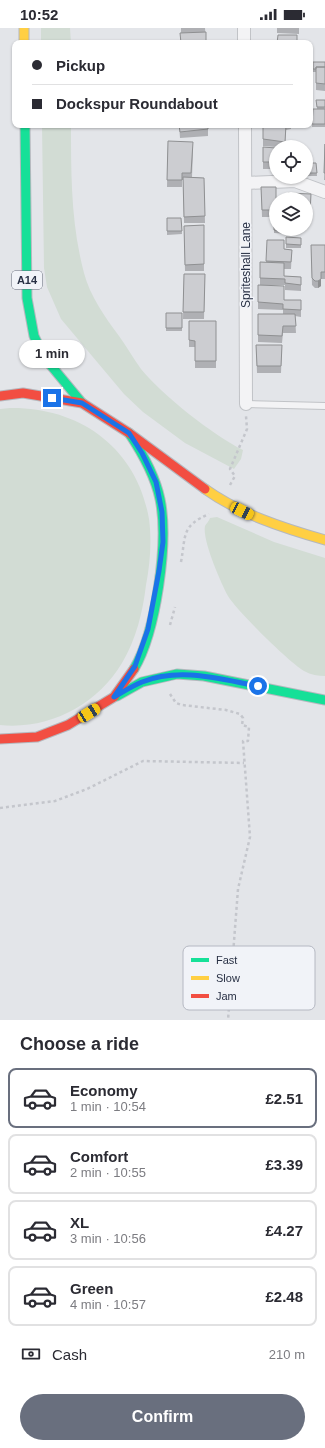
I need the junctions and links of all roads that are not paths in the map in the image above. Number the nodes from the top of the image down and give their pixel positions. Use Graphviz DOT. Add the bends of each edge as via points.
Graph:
graph roads {
  1 [pos="24,28"];
  2 [pos="244,28"];
  3 [pos="24,40"];
  4 [pos="244,40"];
  5 [pos="25,128"];
  6 [pos="245,128"];
  7 [pos="246,184"];
  8 [pos="325,192"];
  9 [pos="0,396"];
  10 [pos="82,403"];
  11 [pos="246,404"];
  12 [pos="325,406"];
  13 [pos="129,433"];
  14 [pos="325,540"];
  15 [pos="114,697"];
  16 [pos="325,700"];
  17 [pos="0,739"];
  1 -- 3 [label="highway"];
  2 -- 4 [label="street"];
  5 -- 10 [label="highway, A14" via="27,298 34,336 44,357"];
  6 -- 7 [label="street, Spriteshall Lane"];
  7 -- 8 [label="street" via="295,181"];
  7 -- 11 [label="street, Spriteshall Lane"];
  9 -- 10 [label="highway" via="23,393"];
  10 -- 13 [label="highway"];
  11 -- 12 [label="lane"];
  13 -- 14 [label="highway" via="222,501 281,528"];
  13 -- 15 [label="highway" via="156,482 162,512 163,542 145,638 135,666"];
  15 -- 16 [label="highway" via="142,682 167,676 204,676"];
  15 -- 17 [label="highway" via="64,729 43,736"];
}
